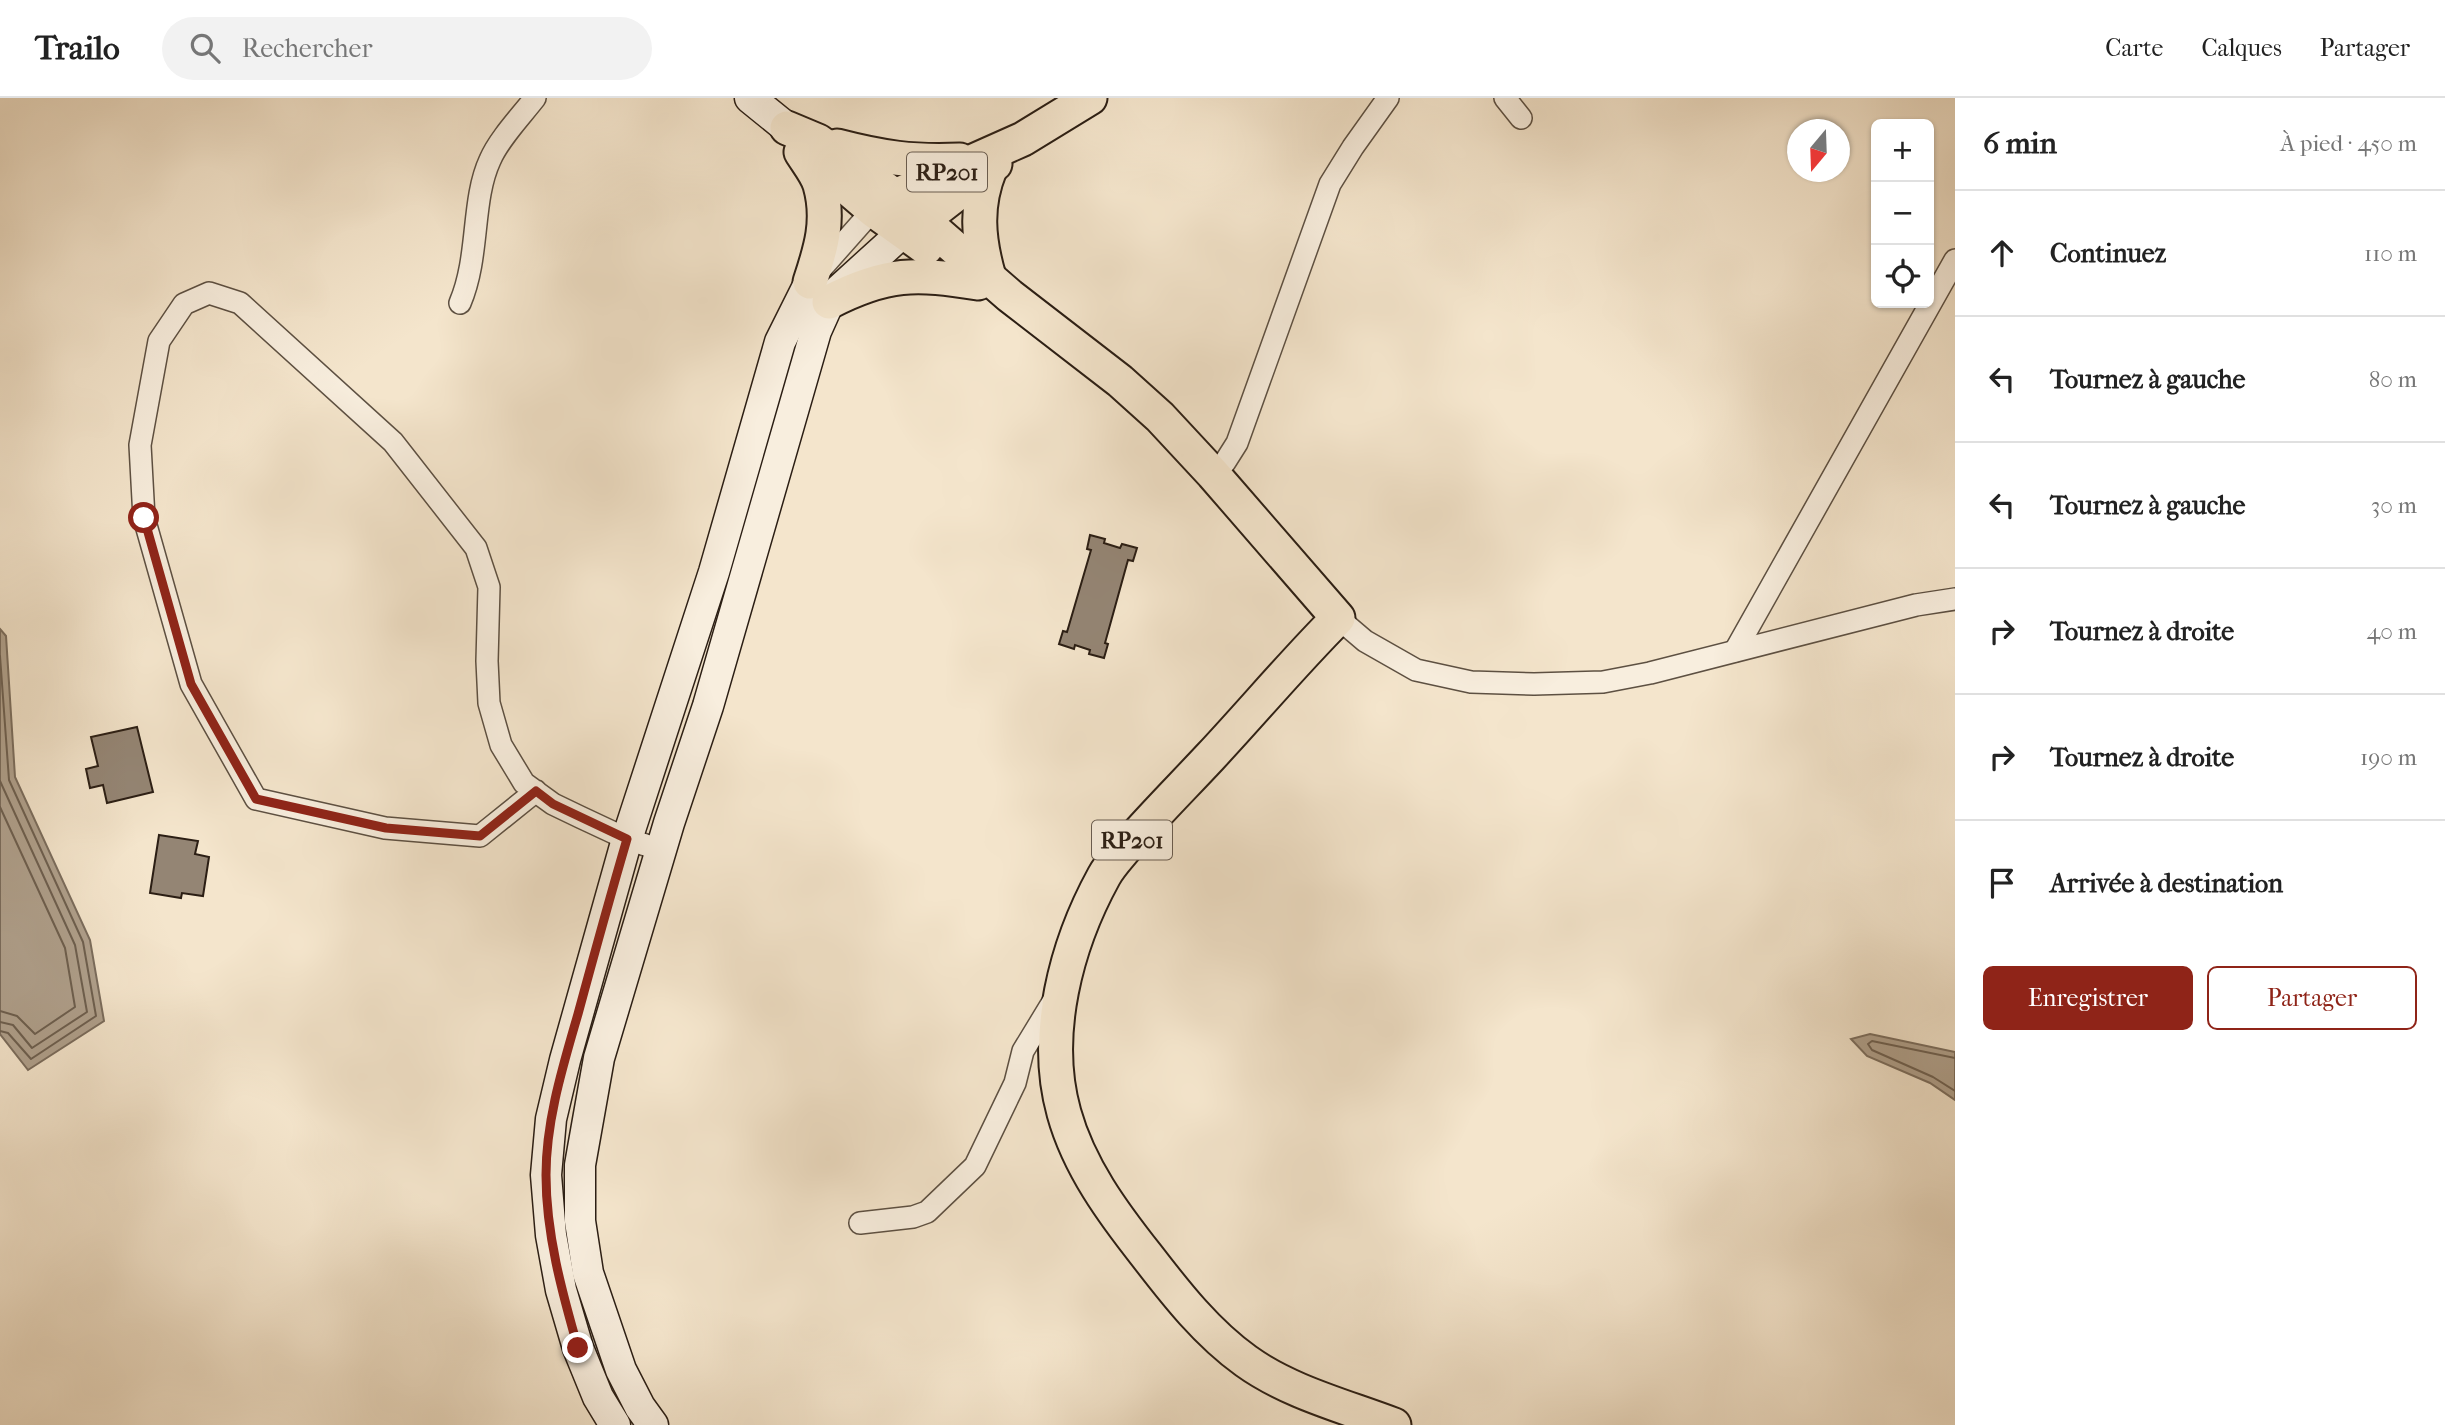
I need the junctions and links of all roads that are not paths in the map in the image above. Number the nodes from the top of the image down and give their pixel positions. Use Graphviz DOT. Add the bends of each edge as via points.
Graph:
graph roads {
  1 [pos="535,98"];
  2 [pos="750,98"];
  3 [pos="1090,98"];
  4 [pos="1388,98"];
  5 [pos="1505,98"];
  6 [pos="1521,118"];
  7 [pos="802,140"];
  8 [pos="983,164"];
  9 [pos="884,203"];
  10 [pos="913,226"];
  11 [pos="1955,260"];
  12 [pos="992,285"];
  13 [pos="820,292"];
  14 [pos="460,303"];
  15 [pos="1213,474"];
  16 [pos="1955,599"];
  17 [pos="1338,618"];
  18 [pos="1735,651"];
  19 [pos="536,791"];
  20 [pos="627,839"];
  21 [pos="661,850"];
  22 [pos="1061,989"];
  23 [pos="860,1223"];
  24 [pos="615,1425"];
  25 [pos="653,1425"];
  26 [pos="1394,1425"];
  1 -- 14 [label="street" via="490,159 468,284"];
  2 -- 7 [label="street"];
  3 -- 8 [label="main road"];
  4 -- 15 [label="street" via="1330,184 1237,443"];
  5 -- 6 [label="street"];
  7 -- 8 [label="main road" via="881,158"];
  7 -- 9 [label="main road"];
  7 -- 13 [label="main road" via="819,183 826,220"];
  8 -- 9 [label="main road, RP201"];
  8 -- 10 [label="main road"];
  8 -- 12 [label="main road, RP201" via="979,207"];
  9 -- 10 [label="main road, RP201"];
  9 -- 13 [label="street" via="845,240"];
  10 -- 12 [label="main road, RP201"];
  10 -- 13 [label="street" via="856,272"];
  11 -- 18 [label="street"];
  12 -- 13 [label="main road" via="915,275"];
  12 -- 15 [label="main road, RP201" via="1120,381"];
  13 -- 20 [label="street" via="780,342 714,572"];
  13 -- 21 [label="street" via="816,331 708,706"];
  15 -- 17 [label="main road, RP201"];
  16 -- 18 [label="street"];
  17 -- 18 [label="street" via="1416,670 1471,682 1603,682"];
  17 -- 22 [label="main road, RP201" via="1105,872 1086,911"];
  19 -- 19 [label="street" via="510,763 489,703 489,587 476,548 393,442 240,303 209,293 184,304 159,341 140,444 144,518 191,684 256,799 386,828 480,836"];
  19 -- 20 [label="street" via="553,804"];
  20 -- 21 [label="street"];
  20 -- 24 [label="street" via="565,1060 551,1119 546,1175 561,1290 578,1348"];
  21 -- 25 [label="street" via="599,1058 580,1165 580,1221 588,1273 621,1370"];
  22 -- 23 [label="street" via="1023,1051 1015,1083 975,1166 927,1212"];
  22 -- 26 [label="main road, RP201" via="1056,1058 1065,1116 1101,1194 1141,1249 1214,1336 1247,1362 1280,1382"];
}
